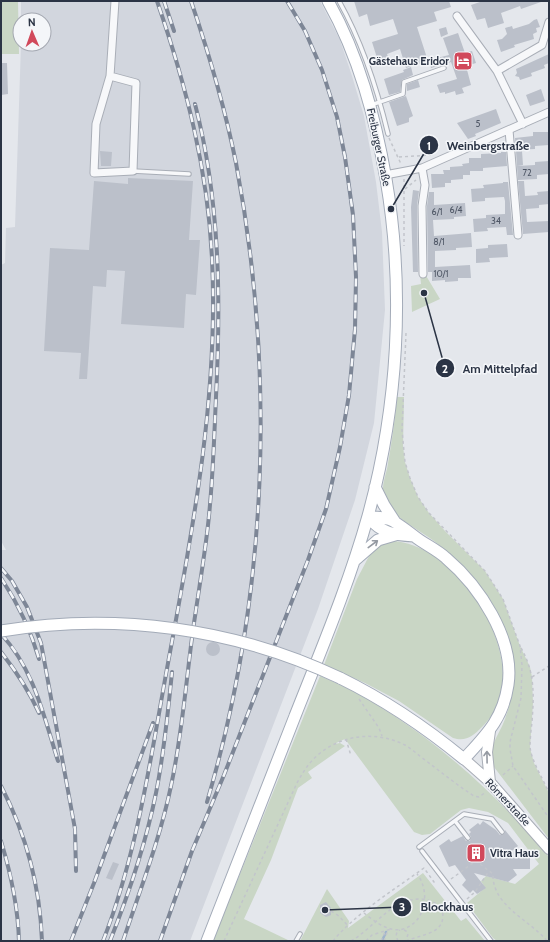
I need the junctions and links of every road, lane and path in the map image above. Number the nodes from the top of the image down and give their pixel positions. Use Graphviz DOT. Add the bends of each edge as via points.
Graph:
graph roads {
  1 [pos="115,1"];
  2 [pos="328,1"];
  3 [pos="338,1"];
  4 [pos="457,16"];
  5 [pos="549,22"];
  6 [pos="444,68"];
  7 [pos="497,71"];
  8 [pos="110,76"];
  9 [pos="375,104"];
  10 [pos="549,112"];
  11 [pos="522,124"];
  12 [pos="509,130"];
  13 [pos="388,134"];
  14 [pos="438,155"];
  15 [pos="399,157"];
  16 [pos="133,171"];
  17 [pos="422,171"];
  18 [pos="403,172"];
  19 [pos="188,174"];
  20 [pos="385,175"];
  21 [pos="405,189"];
  22 [pos="518,235"];
  23 [pos="405,252"];
  24 [pos="423,274"];
  25 [pos="406,329"];
  26 [pos="375,487"];
  27 [pos="368,517"];
  28 [pos="395,522"];
  29 [pos="396,534"];
  30 [pos="414,536"];
  31 [pos="354,561"];
  32 [pos="1,631"];
  33 [pos="520,646"];
  34 [pos="549,666"];
  35 [pos="532,677"];
  36 [pos="352,684"];
  37 [pos="490,731"];
  38 [pos="382,736"];
  39 [pos="346,739"];
  40 [pos="351,756"];
  41 [pos="464,759"];
  42 [pos="513,766"];
  43 [pos="503,775"];
  44 [pos="490,782"];
  45 [pos="486,792"];
  46 [pos="549,793"];
  47 [pos="549,818"];
  48 [pos="455,821"];
  49 [pos="502,832"];
  50 [pos="468,838"];
  51 [pos="419,847"];
  52 [pos="549,849"];
  53 [pos="422,851"];
  54 [pos="489,871"];
  55 [pos="417,873"];
  56 [pos="441,876"];
  57 [pos="446,883"];
  58 [pos="425,899"];
  59 [pos="462,904"];
  60 [pos="441,905"];
  61 [pos="466,909"];
  62 [pos="331,911"];
  63 [pos="364,913"];
  64 [pos="375,921"];
  65 [pos="348,926"];
  66 [pos="393,928"];
  67 [pos="402,929"];
  68 [pos="388,930"];
  69 [pos="385,931"];
  70 [pos="300,934"];
  71 [pos="207,941"];
  72 [pos="224,941"];
  73 [pos="296,941"];
  74 [pos="333,941"];
  75 [pos="351,941"];
  76 [pos="366,941"];
  77 [pos="382,941"];
  78 [pos="398,941"];
  79 [pos="406,941"];
  80 [pos="491,941"];
  81 [pos="546,941"];
  1 -- 8 [label="street"];
  2 -- 9 [label="main road, Freiburger Straße"];
  3 -- 9 [label="lane" via="361,48"];
  4 -- 7 [label="street"];
  5 -- 7 [label="street" via="542,45"];
  6 -- 9 [label="lane" via="404,82 403,94"];
  7 -- 11 [label="street"];
  8 -- 16 [label="street" via="136,83"];
  8 -- 16 [label="street" via="96,124 94,173"];
  9 -- 13 [label="lane"];
  9 -- 20 [label="main road, Freiburger Straße"];
  10 -- 11 [label="street"];
  11 -- 12 [label="street"];
  12 -- 17 [label="street"];
  12 -- 22 [label="street"];
  13 -- 15 [label="path"];
  14 -- 15 [label="path"];
  15 -- 18 [label="path"];
  16 -- 19 [label="lane"];
  17 -- 18 [label="street"];
  17 -- 21 [label="path"];
  17 -- 24 [label="street" via="425,185 422,206"];
  18 -- 20 [label="street"];
  18 -- 21 [label="path"];
  20 -- 26 [label="main road, Freiburger Straße" via="395,267 395,351 388,416"];
  21 -- 23 [label="path"];
  25 -- 33 [label="path" via="402,430 405,462 410,478 418,497 429,513 485,571 503,599"];
  26 -- 27 [label="main road, Freiburger Straße"];
  26 -- 28 [label="main road"];
  27 -- 28 [label="main road" via="379,517"];
  27 -- 29 [label="main road" via="378,528"];
  27 -- 31 [label="main road, Freiburger Straße"];
  28 -- 30 [label="main road"];
  29 -- 30 [label="main road"];
  31 -- 29 [label="main road, one-way" via="378,540"];
  30 -- 37 [label="main road" via="436,550 462,574 481,597 500,632 507,655 508,684 499,716"];
  31 -- 71 [label="main road, Freiburger Straße"];
  32 -- 36 [label="main road, bridge" via="69,623 161,627 249,644 281,654"];
  33 -- 35 [label="path"];
  33 -- 42 [label="path" via="521,698 510,742"];
  34 -- 35 [label="path"];
  35 -- 46 [label="path" via="530,748 534,763"];
  36 -- 38 [label="path" via="353,691"];
  36 -- 41 [label="main road" via="398,710"];
  37 -- 41 [label="main road"];
  44 -- 37 [label="street, one-way" via="487,752"];
  38 -- 39 [label="path"];
  38 -- 45 [label="path" via="405,745 474,796"];
  39 -- 40 [label="path"];
  39 -- 72 [label="path" via="332,744 307,766"];
  41 -- 44 [label="street, Römerstraße"];
  42 -- 43 [label="path"];
  42 -- 47 [label="path"];
  44 -- 52 [label="street, Römerstraße"];
  48 -- 49 [label="lane" via="464,814 492,819"];
  48 -- 50 [label="lane"];
  48 -- 51 [label="lane"];
  53 -- 56 [label="lane"];
  54 -- 57 [label="path" via="476,861"];
  54 -- 59 [label="path"];
  54 -- 81 [label="path" via="493,874 495,890 511,910 540,932"];
  55 -- 56 [label="path" via="424,868 434,882"];
  55 -- 58 [label="path" via="423,884"];
  55 -- 63 [label="path"];
  56 -- 57 [label="lane"];
  57 -- 59 [label="lane"];
  58 -- 60 [label="path"];
  58 -- 64 [label="path" via="399,904"];
  58 -- 67 [label="path" via="419,917"];
  59 -- 61 [label="lane"];
  60 -- 61 [label="path"];
  60 -- 79 [label="path" via="443,921 440,926 430,934"];
  61 -- 80 [label="lane"];
  62 -- 65 [label="path"];
  63 -- 64 [label="path"];
  63 -- 65 [label="path"];
  64 -- 66 [label="path"];
  64 -- 75 [label="path"];
  65 -- 74 [label="path"];
  66 -- 67 [label="path"];
  66 -- 68 [label="path"];
  67 -- 78 [label="path" via="396,934"];
  67 -- 79 [label="path" via="408,934"];
  68 -- 69 [label="path"];
  68 -- 77 [label="path"];
  69 -- 76 [label="path" via="372,935"];
  69 -- 77 [label="path"];
  70 -- 73 [label="lane"];
}
